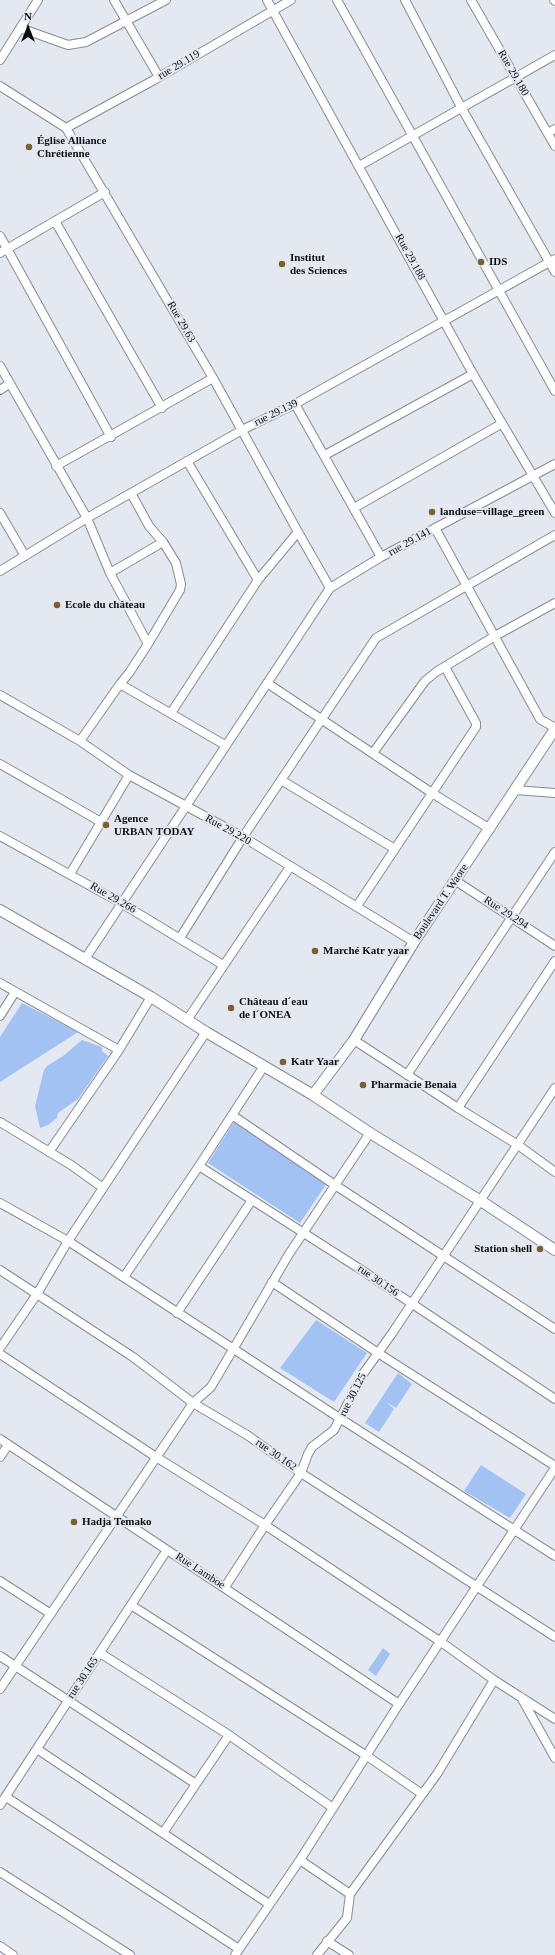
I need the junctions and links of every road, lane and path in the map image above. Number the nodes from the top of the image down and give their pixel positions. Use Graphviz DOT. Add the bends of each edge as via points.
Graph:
graph roads {
  1 [pos="38,0"];
  2 [pos="114,0"];
  3 [pos="166,0"];
  4 [pos="267,0"];
  5 [pos="291,0"];
  6 [pos="337,0"];
  7 [pos="405,0"];
  8 [pos="471,0"];
  9 [pos="272,10"];
  10 [pos="128,21"];
  11 [pos="20,28"];
  12 [pos="555,55"];
  13 [pos="0,60"];
  14 [pos="159,77"];
  15 [pos="515,77"];
  16 [pos="0,86"];
  17 [pos="461,107"];
  18 [pos="66,128"];
  19 [pos="551,131"];
  20 [pos="412,136"];
  21 [pos="555,146"];
  22 [pos="359,166"];
  23 [pos="105,192"];
  24 [pos="55,221"];
  25 [pos="0,236"];
  26 [pos="4,251"];
  27 [pos="552,261"];
  28 [pos="555,272"];
  29 [pos="498,290"];
  30 [pos="445,321"];
  31 [pos="0,366"];
  32 [pos="473,374"];
  33 [pos="213,378"];
  34 [pos="9,384"];
  35 [pos="0,390"];
  36 [pos="555,392"];
  37 [pos="295,404"];
  38 [pos="162,408"];
  39 [pos="501,424"];
  40 [pos="242,430"];
  41 [pos="111,437"];
  42 [pos="325,455"];
  43 [pos="187,461"];
  44 [pos="555,464"];
  45 [pos="56,466"];
  46 [pos="533,476"];
  47 [pos="131,493"];
  48 [pos="354,508"];
  49 [pos="0,513"];
  50 [pos="555,513"];
  51 [pos="88,518"];
  52 [pos="435,528"];
  53 [pos="298,532"];
  54 [pos="555,535"];
  55 [pos="162,542"];
  56 [pos="25,556"];
  57 [pos="382,557"];
  58 [pos="0,571"];
  59 [pos="110,573"];
  60 [pos="258,580"];
  61 [pos="468,585"];
  62 [pos="330,588"];
  63 [pos="555,603"];
  64 [pos="495,636"];
  65 [pos="148,644"];
  66 [pos="445,667"];
  67 [pos="267,683"];
  68 [pos="120,684"];
  69 [pos="0,695"];
  70 [pos="171,713"];
  71 [pos="321,718"];
  72 [pos="555,729"];
  73 [pos="80,741"];
  74 [pos="225,745"];
  75 [pos="373,753"];
  76 [pos="0,764"];
  77 [pos="129,775"];
  78 [pos="281,780"];
  79 [pos="515,790"];
  80 [pos="432,793"];
  81 [pos="555,793"];
  82 [pos="186,806"];
  83 [pos="101,822"];
  84 [pos="490,829"];
  85 [pos="0,837"];
  86 [pos="242,837"];
  87 [pos="395,849"];
  88 [pos="555,852"];
  89 [pos="290,867"];
  90 [pos="70,874"];
  91 [pos="456,881"];
  92 [pos="121,903"];
  93 [pos="357,906"];
  94 [pos="0,910"];
  95 [pos="513,917"];
  96 [pos="180,938"];
  97 [pos="414,942"];
  98 [pos="555,946"];
  99 [pos="85,959"];
  100 [pos="555,961"];
  101 [pos="223,964"];
  102 [pos="0,983"];
  103 [pos="15,992"];
  104 [pos="151,997"];
  105 [pos="0,1016"];
  106 [pos="187,1020"];
  107 [pos="206,1032"];
  108 [pos="354,1040"];
  109 [pos="119,1050"];
  110 [pos="264,1066"];
  111 [pos="406,1075"];
  112 [pos="555,1088"];
  113 [pos="313,1095"];
  114 [pos="458,1108"];
  115 [pos="232,1114"];
  116 [pos="0,1122"];
  117 [pos="370,1133"];
  118 [pos="518,1145"];
  119 [pos="49,1152"];
  120 [pos="199,1166"];
  121 [pos="555,1172"];
  122 [pos="335,1185"];
  123 [pos="103,1188"];
  124 [pos="252,1200"];
  125 [pos="481,1201"];
  126 [pos="0,1203"];
  127 [pos="304,1232"];
  128 [pos="68,1241"];
  129 [pos="555,1250"];
  130 [pos="444,1255"];
  131 [pos="0,1270"];
  132 [pos="124,1277"];
  133 [pos="272,1282"];
  134 [pos="37,1294"];
  135 [pos="412,1304"];
  136 [pos="177,1313"];
  137 [pos="555,1329"];
  138 [pos="0,1348"];
  139 [pos="232,1349"];
  140 [pos="378,1353"];
  141 [pos="0,1354"];
  142 [pos="555,1399"];
  143 [pos="193,1403"];
  144 [pos="341,1419"];
  145 [pos="0,1439"];
  146 [pos="8,1445"];
  147 [pos="0,1457"];
  148 [pos="156,1457"];
  149 [pos="555,1467"];
  150 [pos="301,1473"];
  151 [pos="116,1516"];
  152 [pos="264,1525"];
  153 [pos="515,1529"];
  154 [pos="167,1550"];
  155 [pos="555,1556"];
  156 [pos="0,1580"];
  157 [pos="225,1587"];
  158 [pos="478,1587"];
  159 [pos="131,1605"];
  160 [pos="51,1614"];
  161 [pos="555,1637"];
  162 [pos="441,1642"];
  163 [pos="100,1653"];
  164 [pos="0,1656"];
  165 [pos="15,1666"];
  166 [pos="494,1680"];
  167 [pos="0,1689"];
  168 [pos="520,1697"];
  169 [pos="68,1700"];
  170 [pos="400,1704"];
  171 [pos="555,1719"];
  172 [pos="228,1735"];
  173 [pos="37,1749"];
  174 [pos="367,1756"];
  175 [pos="555,1758"];
  176 [pos="196,1784"];
  177 [pos="422,1794"];
  178 [pos="6,1797"];
  179 [pos="0,1805"];
  180 [pos="333,1808"];
  181 [pos="163,1833"];
  182 [pos="300,1860"];
  183 [pos="0,1872"];
  184 [pos="350,1894"];
  185 [pos="269,1904"];
  186 [pos="327,1941"];
  187 [pos="0,1946"];
  188 [pos="237,1952"];
  189 [pos="14,1955"];
  190 [pos="130,1955"];
  191 [pos="317,1955"];
  192 [pos="349,1955"];
  1 -- 11 [label="street"];
  2 -- 10 [label="street"];
  3 -- 10 [label="street"];
  4 -- 9 [label="street, Rue 29.188"];
  5 -- 9 [label="street, rue 29.119"];
  6 -- 20 [label="street"];
  7 -- 17 [label="street"];
  8 -- 15 [label="street, Rue 29.180"];
  9 -- 14 [label="street, rue 29.119"];
  9 -- 22 [label="street, Rue 29.188"];
  10 -- 11 [label="street" via="86,42 68,45"];
  10 -- 14 [label="street"];
  11 -- 13 [label="street"];
  12 -- 15 [label="street"];
  14 -- 18 [label="street, rue 29.119"];
  15 -- 17 [label="street"];
  15 -- 19 [label="street, Rue 29.180"];
  16 -- 18 [label="street, Rue 29.63"];
  17 -- 20 [label="street"];
  17 -- 27 [label="street"];
  18 -- 23 [label="street, Rue 29.63"];
  19 -- 21 [label="street, Rue 29.180"];
  20 -- 22 [label="street"];
  20 -- 29 [label="street"];
  22 -- 30 [label="street, Rue 29.188"];
  23 -- 24 [label="street"];
  23 -- 33 [label="street, Rue 29.63"];
  24 -- 26 [label="street"];
  24 -- 38 [label="street"];
  25 -- 26 [label="street"];
  26 -- 41 [label="street"];
  27 -- 28 [label="street"];
  27 -- 29 [label="street, rue 29.139"];
  29 -- 30 [label="street, rue 29.139"];
  29 -- 36 [label="street"];
  30 -- 32 [label="street, Rue 29.188"];
  30 -- 37 [label="street, rue 29.139"];
  31 -- 34 [label="street"];
  32 -- 39 [label="street, Rue 29.188"];
  32 -- 42 [label="street"];
  33 -- 38 [label="street"];
  33 -- 40 [label="street, Rue 29.63"];
  34 -- 35 [label="street"];
  34 -- 45 [label="street"];
  37 -- 40 [label="street, rue 29.139"];
  37 -- 42 [label="street"];
  38 -- 41 [label="street"];
  39 -- 46 [label="street, Rue 29.188"];
  39 -- 48 [label="street"];
  40 -- 43 [label="street, rue 29.139"];
  40 -- 53 [label="street, Rue 29.63"];
  41 -- 45 [label="street"];
  42 -- 48 [label="street"];
  43 -- 47 [label="street, rue 29.139"];
  43 -- 60 [label="street"];
  44 -- 46 [label="street, rue 29.141"];
  45 -- 51 [label="street"];
  46 -- 50 [label="street, Rue 29.188"];
  46 -- 52 [label="street, rue 29.141"];
  47 -- 51 [label="street, rue 29.139"];
  47 -- 55 [label="street" via="149,526"];
  48 -- 57 [label="street"];
  49 -- 56 [label="street"];
  51 -- 56 [label="street, rue 29.139"];
  51 -- 59 [label="street"];
  52 -- 57 [label="street, rue 29.141"];
  52 -- 61 [label="street"];
  53 -- 60 [label="street"];
  53 -- 62 [label="street, Rue 29.63"];
  54 -- 61 [label="street"];
  55 -- 59 [label="street"];
  55 -- 65 [label="street" via="176,563 181,584 180,590"];
  56 -- 58 [label="street, rue 29.139"];
  57 -- 62 [label="street, rue 29.141"];
  59 -- 65 [label="street"];
  60 -- 70 [label="street"];
  61 -- 64 [label="street"];
  61 -- 71 [label="street" via="376,638"];
  62 -- 67 [label="street"];
  63 -- 64 [label="street"];
  64 -- 66 [label="street"];
  64 -- 72 [label="street" via="540,719"];
  65 -- 68 [label="street"];
  66 -- 75 [label="street" via="417,690"];
  66 -- 80 [label="street" via="476,725"];
  67 -- 71 [label="street"];
  67 -- 74 [label="street"];
  68 -- 70 [label="street"];
  68 -- 73 [label="street"];
  69 -- 73 [label="street, Rue 29.220"];
  70 -- 74 [label="street"];
  71 -- 75 [label="street"];
  71 -- 78 [label="street"];
  72 -- 79 [label="street, Boulevard T. Waore"];
  73 -- 77 [label="street, Rue 29.220"];
  74 -- 82 [label="street"];
  75 -- 80 [label="street"];
  76 -- 83 [label="street"];
  77 -- 82 [label="street, Rue 29.220"];
  77 -- 83 [label="street"];
  78 -- 86 [label="street"];
  78 -- 87 [label="street"];
  79 -- 81 [label="street"];
  79 -- 84 [label="street, Boulevard T. Waore"];
  80 -- 84 [label="street"];
  80 -- 87 [label="street"];
  82 -- 86 [label="street, Rue 29.220"];
  82 -- 92 [label="street"];
  83 -- 90 [label="street"];
  84 -- 91 [label="street, Boulevard T. Waore"];
  85 -- 90 [label="street, Rue 29.266"];
  86 -- 89 [label="street, Rue 29.220"];
  86 -- 96 [label="street"];
  87 -- 93 [label="street"];
  88 -- 95 [label="street"];
  89 -- 93 [label="street, Rue 29.220"];
  89 -- 101 [label="street"];
  90 -- 92 [label="street, Rue 29.266"];
  91 -- 95 [label="street, Rue 29.294"];
  91 -- 97 [label="street, Boulevard T. Waore"];
  92 -- 96 [label="street, Rue 29.266"];
  92 -- 99 [label="street"];
  93 -- 97 [label="street, Rue 29.220"];
  94 -- 99 [label="street"];
  95 -- 98 [label="street, Rue 29.294"];
  95 -- 111 [label="street"];
  96 -- 101 [label="street, Rue 29.266"];
  97 -- 108 [label="street, Boulevard T. Waore"];
  99 -- 104 [label="street"];
  100 -- 114 [label="street"];
  101 -- 106 [label="street"];
  102 -- 103 [label="street"];
  103 -- 105 [label="street"];
  103 -- 109 [label="street"];
  104 -- 106 [label="street"];
  104 -- 109 [label="street"];
  106 -- 107 [label="street"];
  107 -- 110 [label="street"];
  107 -- 123 [label="street"];
  108 -- 111 [label="street"];
  108 -- 113 [label="street, Boulevard T. Waore"];
  109 -- 119 [label="street"];
  110 -- 113 [label="street"];
  110 -- 115 [label="street"];
  111 -- 114 [label="street"];
  112 -- 118 [label="street, rue 30.125"];
  113 -- 117 [label="street"];
  114 -- 118 [label="street"];
  115 -- 120 [label="street"];
  115 -- 122 [label="street"];
  116 -- 119 [label="street"];
  117 -- 122 [label="street"];
  117 -- 125 [label="street"];
  118 -- 121 [label="street"];
  118 -- 125 [label="street, rue 30.125"];
  119 -- 123 [label="street"];
  120 -- 124 [label="street, rue 30.156"];
  120 -- 132 [label="street"];
  122 -- 127 [label="street"];
  122 -- 130 [label="street"];
  123 -- 128 [label="street"];
  124 -- 127 [label="street, rue 30.156"];
  124 -- 136 [label="street"];
  125 -- 129 [label="street"];
  125 -- 130 [label="street, rue 30.125"];
  126 -- 128 [label="street"];
  127 -- 133 [label="street"];
  127 -- 135 [label="street, rue 30.156"];
  128 -- 132 [label="street"];
  128 -- 134 [label="street"];
  130 -- 135 [label="street, rue 30.125"];
  130 -- 137 [label="street"];
  131 -- 134 [label="street, rue 30.162"];
  132 -- 136 [label="street"];
  133 -- 139 [label="street"];
  133 -- 140 [label="street"];
  134 -- 138 [label="street"];
  134 -- 143 [label="street, rue 30.162" via="133,1357"];
  135 -- 140 [label="street, rue 30.125"];
  135 -- 142 [label="street, rue 30.156"];
  136 -- 139 [label="street"];
  139 -- 143 [label="street" via="211,1387"];
  139 -- 144 [label="street"];
  140 -- 144 [label="street, rue 30.125" via="359,1382"];
  140 -- 149 [label="street"];
  141 -- 148 [label="street"];
  143 -- 148 [label="street"];
  143 -- 150 [label="street, rue 30.162"];
  144 -- 150 [label="street, rue 30.125" via="334,1430 312,1447"];
  144 -- 153 [label="street"];
  145 -- 146 [label="street, Rue Lamboe"];
  146 -- 147 [label="street"];
  146 -- 151 [label="street, Rue Lamboe"];
  148 -- 151 [label="street"];
  148 -- 152 [label="street"];
  149 -- 153 [label="street"];
  150 -- 152 [label="street, rue 30.125"];
  150 -- 158 [label="street, rue 30.162"];
  151 -- 154 [label="street, Rue Lamboe"];
  151 -- 160 [label="street"];
  152 -- 157 [label="street, rue 30.125"];
  152 -- 162 [label="street"];
  153 -- 155 [label="street"];
  153 -- 158 [label="street"];
  154 -- 157 [label="street, Rue Lamboe"];
  154 -- 159 [label="street, rue 30.165"];
  156 -- 160 [label="street"];
  157 -- 170 [label="street, Rue Lamboe"];
  158 -- 161 [label="street, rue 30.162"];
  158 -- 162 [label="street"];
  159 -- 163 [label="street, rue 30.165"];
  159 -- 174 [label="street"];
  160 -- 165 [label="street"];
  162 -- 166 [label="street"];
  162 -- 170 [label="street"];
  163 -- 169 [label="street, rue 30.165"];
  163 -- 172 [label="street"];
  164 -- 165 [label="street"];
  165 -- 167 [label="street"];
  165 -- 169 [label="street"];
  166 -- 168 [label="street"];
  166 -- 177 [label="street" via="437,1774"];
  168 -- 171 [label="street"];
  168 -- 175 [label="street"];
  169 -- 173 [label="street, rue 30.165"];
  169 -- 176 [label="street"];
  170 -- 174 [label="street"];
  172 -- 176 [label="street"];
  172 -- 180 [label="street"];
  173 -- 178 [label="street, rue 30.165"];
  173 -- 181 [label="street"];
  174 -- 177 [label="street"];
  174 -- 180 [label="street"];
  176 -- 181 [label="street"];
  177 -- 184 [label="street"];
  178 -- 179 [label="street, rue 30.165"];
  178 -- 188 [label="street"];
  180 -- 182 [label="street"];
  181 -- 185 [label="street"];
  182 -- 184 [label="street"];
  182 -- 185 [label="street"];
  183 -- 190 [label="street"];
  184 -- 186 [label="street" via="347,1918"];
  185 -- 188 [label="street"];
  186 -- 191 [label="street"];
  186 -- 192 [label="street"];
  187 -- 189 [label="street"];
}
